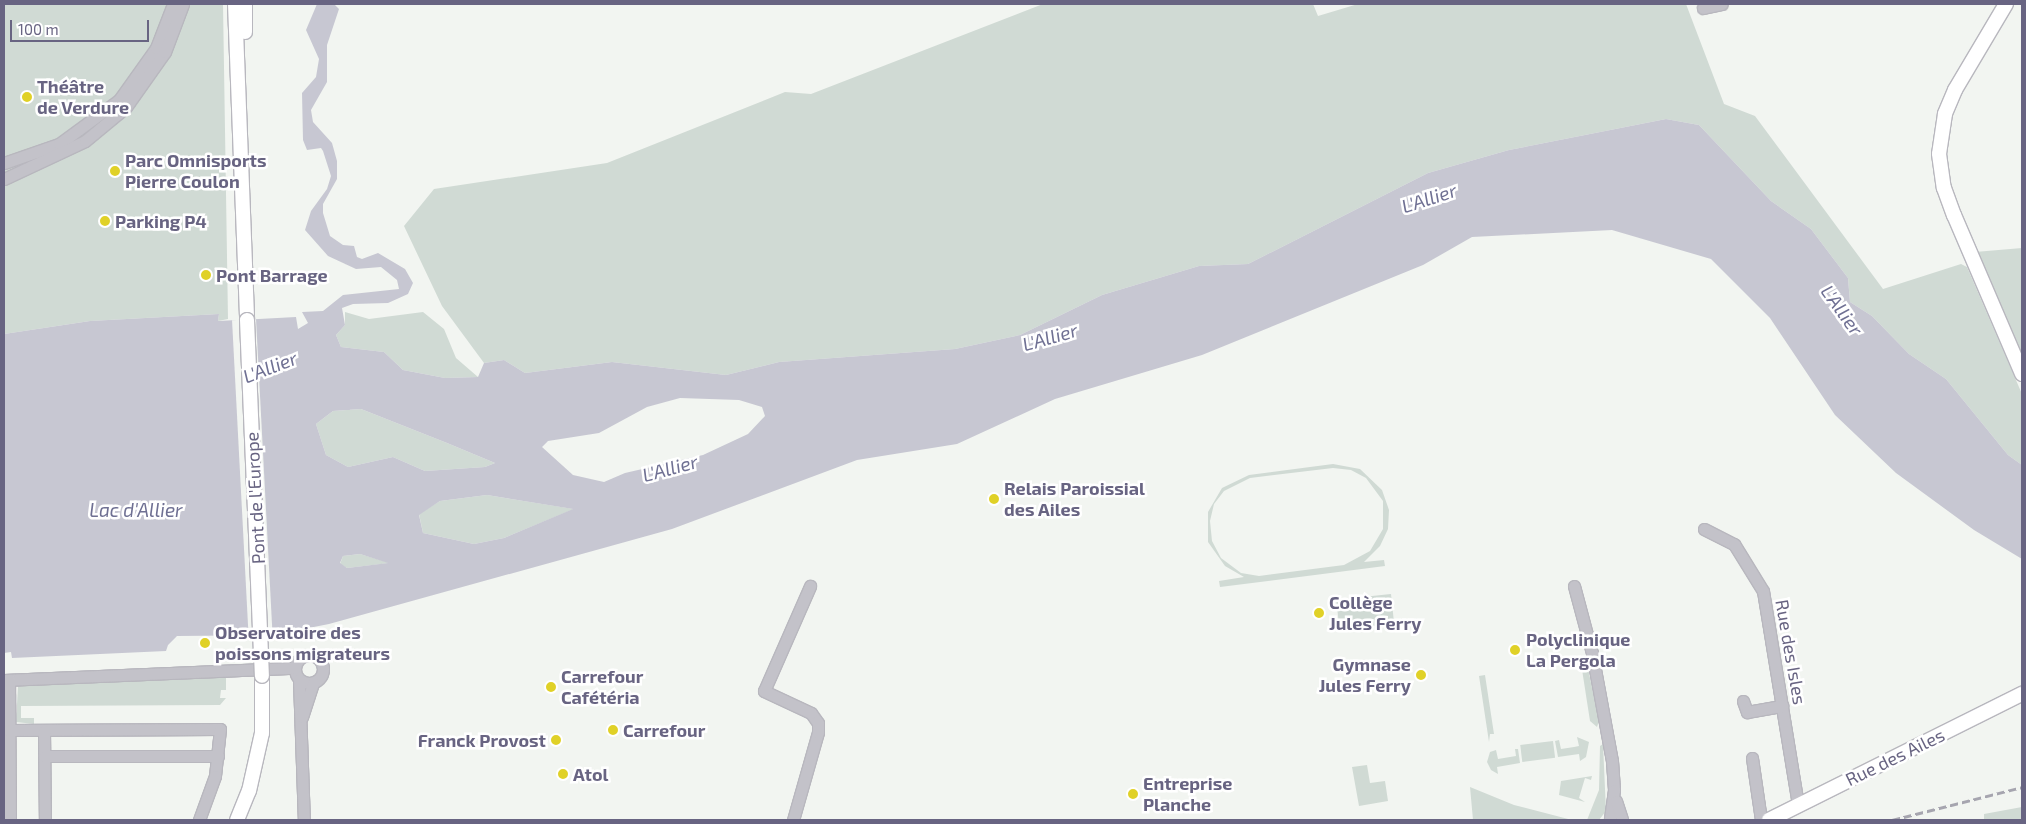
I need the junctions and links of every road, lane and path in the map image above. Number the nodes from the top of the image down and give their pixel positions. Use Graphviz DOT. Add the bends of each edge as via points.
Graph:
graph roads {
  1 [pos="173,4"];
  2 [pos="183,4"];
  3 [pos="235,4"];
  4 [pos="245,4"];
  5 [pos="1722,4"];
  6 [pos="2006,4"];
  7 [pos="1703,8"];
  8 [pos="4,163"];
  9 [pos="4,179"];
  10 [pos="243,186"];
  11 [pos="2022,374"];
  12 [pos="1704,529"];
  13 [pos="810,586"];
  14 [pos="1574,586"];
  15 [pos="295,668"];
  16 [pos="6,680"];
  17 [pos="299,680"];
  18 [pos="313,683"];
  19 [pos="2022,694"];
  20 [pos="1743,701"];
  21 [pos="1782,706"];
  22 [pos="302,717"];
  23 [pos="9,730"];
  24 [pos="44,731"];
  25 [pos="45,756"];
  26 [pos="218,756"];
  27 [pos="1752,758"];
  28 [pos="1614,790"];
  29 [pos="250,791"];
  30 [pos="1798,805"];
  31 [pos="10,820"];
  32 [pos="45,820"];
  33 [pos="199,820"];
  34 [pos="236,820"];
  35 [pos="249,820"];
  36 [pos="304,820"];
  37 [pos="793,820"];
  38 [pos="1610,820"];
  39 [pos="1622,820"];
  40 [pos="1761,820"];
  41 [pos="1769,820"];
  1 -- 8 [label="street" via="156,48 119,100 59,144"];
  2 -- 9 [label="street" via="165,52 126,107 85,141"];
  3 -- 10 [label="main road"];
  4 -- 10 [label="main road"];
  5 -- 7 [label="street"];
  6 -- 11 [label="main road" via="1955,90 1945,114 1939,154 1944,188 1954,215"];
  10 -- 29 [label="main road, Pont de l'Europe, bridge" via="262,676 262,733"];
  12 -- 21 [label="street, Rue des Isles" via="1734,544 1763,590"];
  13 -- 37 [label="street" via="764,691 811,713 818,723"];
  14 -- 28 [label="street" via="1602,706"];
  15 -- 16 [label="street"];
  15 -- 17 [label="street"];
  15 -- 18 [label="street" via="298,660 306,655 319,659 323,671"];
  16 -- 23 [label="street"];
  17 -- 18 [label="street"];
  17 -- 22 [label="street"];
  18 -- 22 [label="street"];
  19 -- 30 [label="main road, Rue des Ailes"];
  20 -- 21 [label="street" via="1747,712"];
  21 -- 30 [label="street, Rue des Isles"];
  22 -- 36 [label="street"];
  23 -- 24 [label="street"];
  23 -- 31 [label="street"];
  24 -- 25 [label="street"];
  24 -- 26 [label="street" via="220,729"];
  25 -- 26 [label="street"];
  25 -- 32 [label="street"];
  26 -- 33 [label="street"];
  27 -- 40 [label="street"];
  28 -- 38 [label="street"];
  28 -- 39 [label="street"];
  29 -- 34 [label="main road"];
  29 -- 35 [label="main road"];
  30 -- 41 [label="main road, Rue des Ailes"];
}
